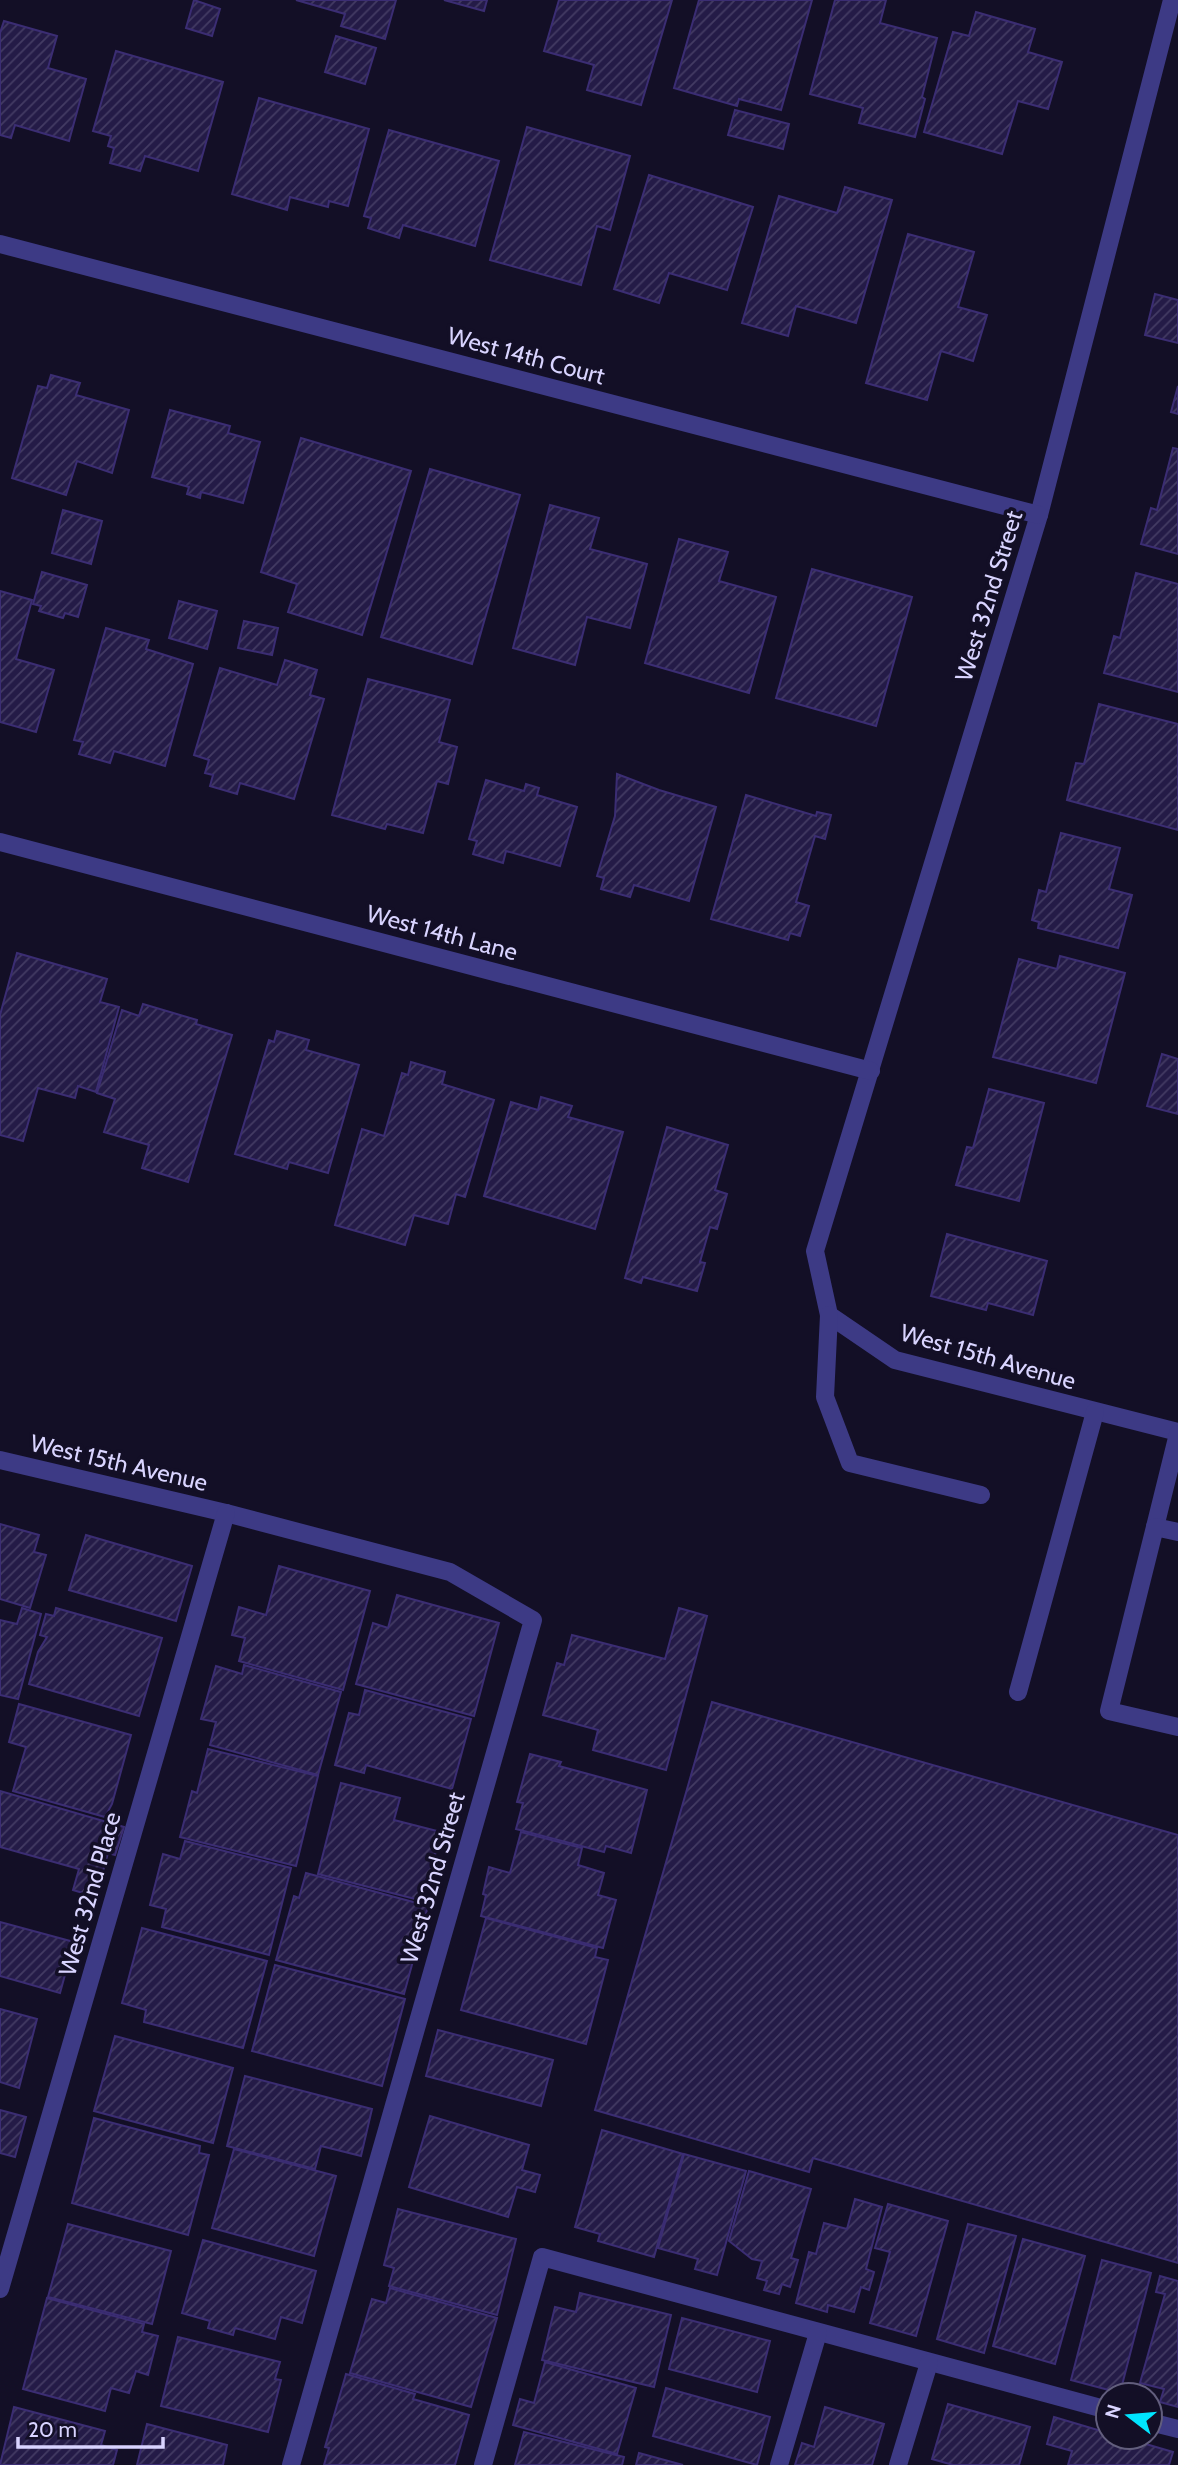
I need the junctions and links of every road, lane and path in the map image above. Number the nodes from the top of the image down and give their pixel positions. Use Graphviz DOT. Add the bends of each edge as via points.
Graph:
graph roads {
  1 [pos="1172,0"];
  2 [pos="0,244"];
  3 [pos="1039,515"];
  4 [pos="0,842"];
  5 [pos="871,1072"];
  6 [pos="829,1315"];
  7 [pos="1095,1412"];
  8 [pos="1178,1433"];
  9 [pos="0,1460"];
  10 [pos="981,1496"];
  11 [pos="226,1513"];
  12 [pos="1155,1527"];
  13 [pos="1178,1532"];
  14 [pos="1018,1692"];
  15 [pos="1178,1727"];
  16 [pos="0,2289"];
  17 [pos="818,2333"];
  18 [pos="929,2363"];
  19 [pos="1094,2406"];
  20 [pos="291,2465"];
  21 [pos="483,2465"];
  22 [pos="779,2465"];
  23 [pos="898,2465"];
  1 -- 3 [label="street, West 32nd Street"];
  2 -- 3 [label="street, West 14th Court"];
  3 -- 5 [label="street, West 32nd Street"];
  4 -- 5 [label="street, West 14th Lane"];
  5 -- 6 [label="street, West 32nd Street" via="815,1251"];
  6 -- 7 [label="street, West 15th Avenue" via="895,1360"];
  6 -- 10 [label="street" via="825,1397 850,1463"];
  7 -- 8 [label="street, West 15th Avenue"];
  7 -- 14 [label="street"];
  8 -- 12 [label="street"];
  9 -- 11 [label="street, West 15th Avenue"];
  11 -- 16 [label="street, West 32nd Place"];
  11 -- 20 [label="street, West 32nd Street" via="450,1572 533,1620"];
  12 -- 13 [label="street"];
  12 -- 15 [label="street" via="1109,1711"];
  17 -- 18 [label="street"];
  17 -- 21 [label="street" via="542,2257"];
  17 -- 22 [label="street"];
  18 -- 19 [label="street"];
  18 -- 23 [label="street"];
}
